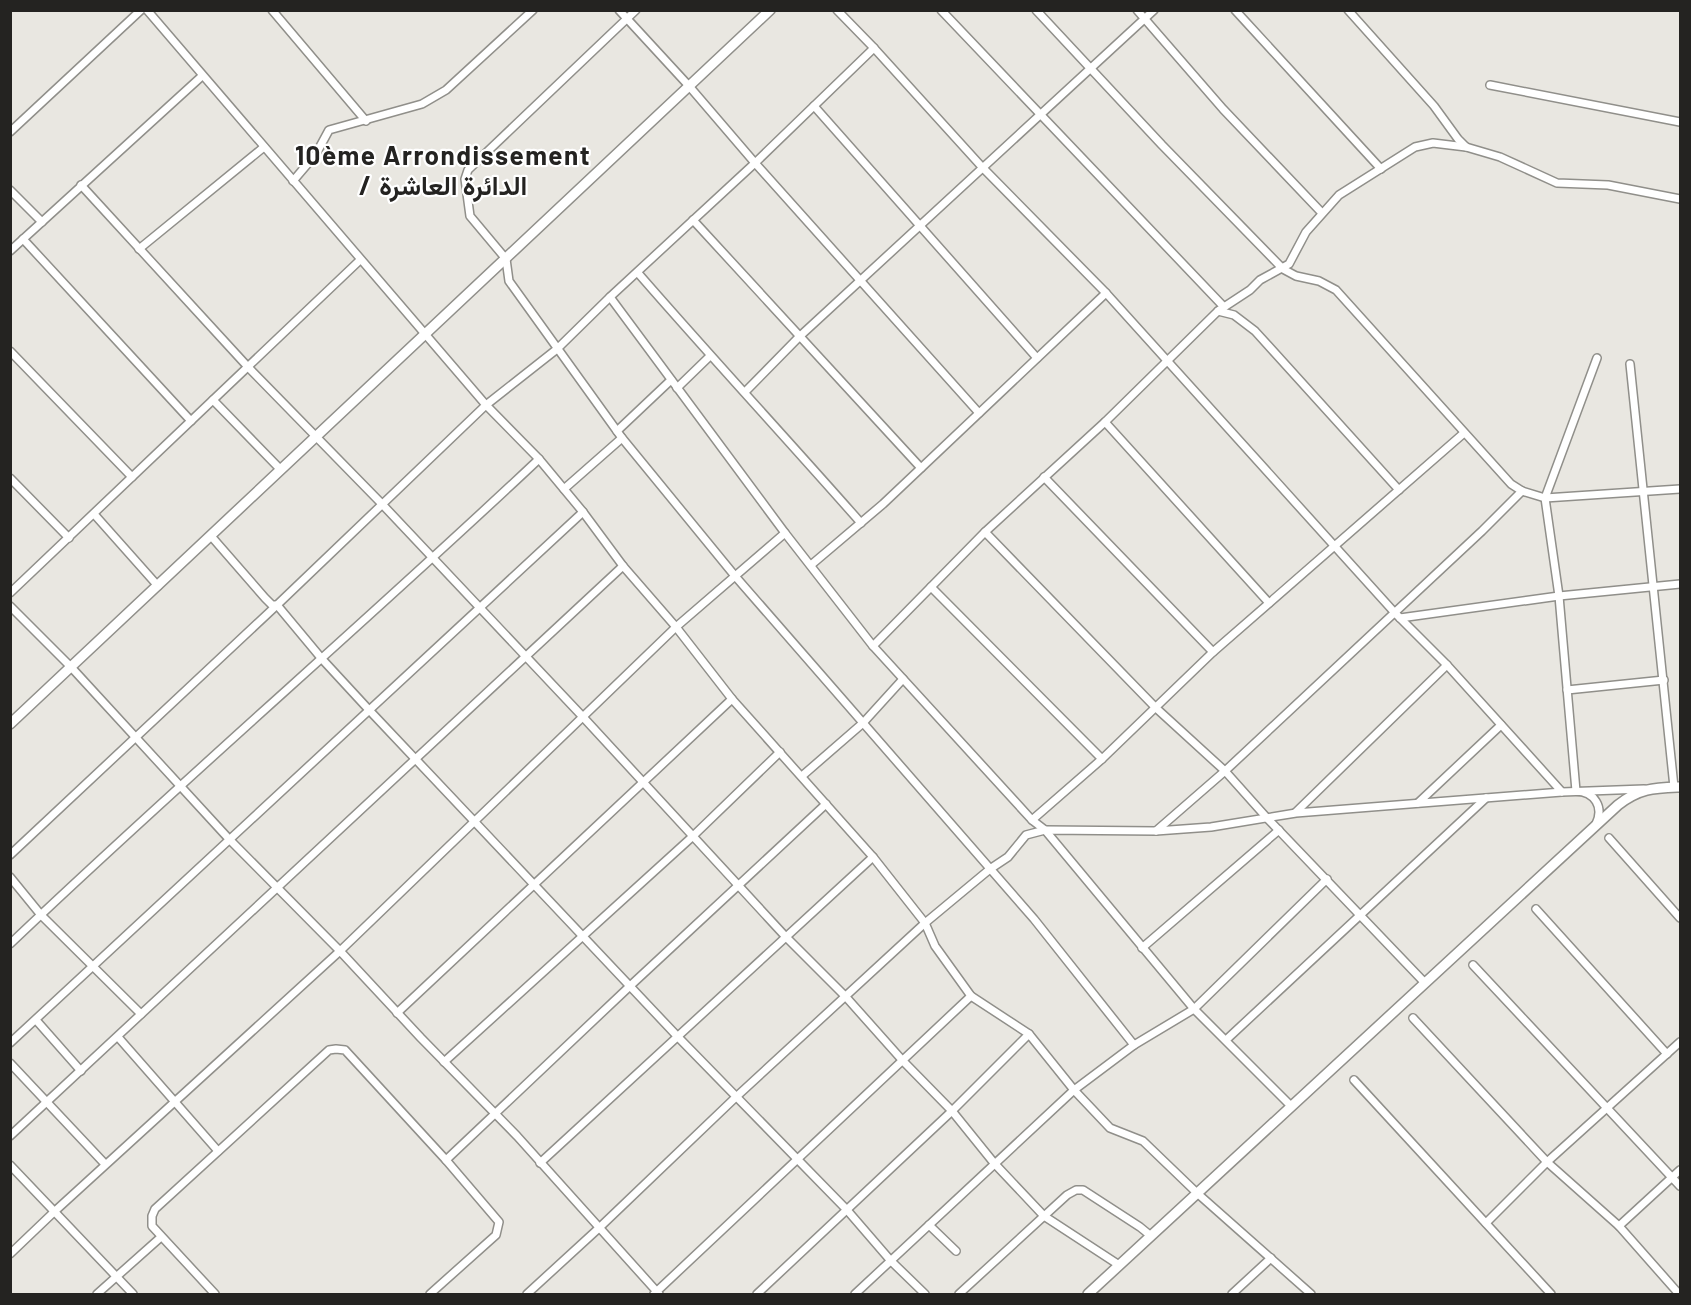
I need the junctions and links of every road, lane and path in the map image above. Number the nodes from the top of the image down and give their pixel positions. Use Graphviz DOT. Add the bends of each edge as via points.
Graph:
graph roads {
  1 [pos="141,10"];
  2 [pos="147,10"];
  3 [pos="272,10"];
  4 [pos="533,10"];
  5 [pos="619,10"];
  6 [pos="636,10"];
  7 [pos="770,10"];
  8 [pos="837,10"];
  9 [pos="941,10"];
  10 [pos="1036,10"];
  11 [pos="1137,10"];
  12 [pos="1154,10"];
  13 [pos="1235,10"];
  14 [pos="1348,10"];
  15 [pos="1145,19"];
  16 [pos="627,20"];
  17 [pos="874,48"];
  18 [pos="1089,69"];
  19 [pos="202,76"];
  20 [pos="1490,85"];
  21 [pos="689,86"];
  22 [pos="814,106"];
  23 [pos="1040,115"];
  24 [pos="366,121"];
  25 [pos="1680,122"];
  26 [pos="10,132"];
  27 [pos="264,147"];
  28 [pos="1466,147"];
  29 [pos="755,163"];
  30 [pos="982,167"];
  31 [pos="1381,169"];
  32 [pos="292,181"];
  33 [pos="81,185"];
  34 [pos="10,190"];
  35 [pos="1680,199"];
  36 [pos="1322,213"];
  37 [pos="693,220"];
  38 [pos="42,222"];
  39 [pos="920,225"];
  40 [pos="23,239"];
  41 [pos="139,249"];
  42 [pos="10,251"];
  43 [pos="506,259"];
  44 [pos="359,261"];
  45 [pos="1283,269"];
  46 [pos="638,273"];
  47 [pos="861,279"];
  48 [pos="1106,293"];
  49 [pos="610,297"];
  50 [pos="1221,309"];
  51 [pos="424,335"];
  52 [pos="799,337"];
  53 [pos="557,349"];
  54 [pos="10,351"];
  55 [pos="710,357"];
  56 [pos="1037,358"];
  57 [pos="1597,358"];
  58 [pos="1168,360"];
  59 [pos="1630,364"];
  60 [pos="248,367"];
  61 [pos="671,380"];
  62 [pos="677,388"];
  63 [pos="745,392"];
  64 [pos="213,400"];
  65 [pos="486,405"];
  66 [pos="979,413"];
  67 [pos="191,421"];
  68 [pos="1105,422"];
  69 [pos="617,431"];
  70 [pos="1464,433"];
  71 [pos="316,436"];
  72 [pos="622,438"];
  73 [pos="539,459"];
  74 [pos="921,468"];
  75 [pos="281,470"];
  76 [pos="132,477"];
  77 [pos="1044,477"];
  78 [pos="10,478"];
  79 [pos="564,489"];
  80 [pos="1680,489"];
  81 [pos="1399,490"];
  82 [pos="1522,491"];
  83 [pos="1642,493"];
  84 [pos="1545,498"];
  85 [pos="381,503"];
  86 [pos="583,512"];
  87 [pos="94,514"];
  88 [pos="861,523"];
  89 [pos="985,532"];
  90 [pos="785,533"];
  91 [pos="211,536"];
  92 [pos="69,538"];
  93 [pos="1335,546"];
  94 [pos="432,559"];
  95 [pos="811,565"];
  96 [pos="623,566"];
  97 [pos="735,576"];
  98 [pos="1680,584"];
  99 [pos="158,586"];
  100 [pos="932,587"];
  101 [pos="1654,587"];
  102 [pos="10,593"];
  103 [pos="1559,596"];
  104 [pos="1269,603"];
  105 [pos="277,605"];
  106 [pos="10,606"];
  107 [pos="479,606"];
  108 [pos="1397,616"];
  109 [pos="676,627"];
  110 [pos="873,646"];
  111 [pos="1213,652"];
  112 [pos="525,657"];
  113 [pos="322,659"];
  114 [pos="1447,665"];
  115 [pos="71,667"];
  116 [pos="903,679"];
  117 [pos="1664,680"];
  118 [pos="1567,690"];
  119 [pos="732,699"];
  120 [pos="1156,708"];
  121 [pos="370,711"];
  122 [pos="583,717"];
  123 [pos="863,723"];
  124 [pos="10,724"];
  125 [pos="1501,725"];
  126 [pos="137,737"];
  127 [pos="780,752"];
  128 [pos="415,758"];
  129 [pos="1102,759"];
  130 [pos="1225,771"];
  131 [pos="802,776"];
  132 [pos="643,782"];
  133 [pos="179,786"];
  134 [pos="1677,787"];
  135 [pos="1649,788"];
  136 [pos="1576,791"];
  137 [pos="1562,792"];
  138 [pos="1486,798"];
  139 [pos="1418,803"];
  140 [pos="826,804"];
  141 [pos="1296,813"];
  142 [pos="1267,818"];
  143 [pos="1032,820"];
  144 [pos="475,821"];
  145 [pos="1592,829"];
  146 [pos="1045,830"];
  147 [pos="1278,830"];
  148 [pos="1156,831"];
  149 [pos="692,837"];
  150 [pos="1609,838"];
  151 [pos="229,839"];
  152 [pos="10,855"];
  153 [pos="873,857"];
  154 [pos="990,869"];
  155 [pos="10,877"];
  156 [pos="1327,879"];
  157 [pos="533,884"];
  158 [pos="738,884"];
  159 [pos="277,888"];
  160 [pos="1536,909"];
  161 [pos="41,915"];
  162 [pos="1360,915"];
  163 [pos="1680,918"];
  164 [pos="925,923"];
  165 [pos="785,936"];
  166 [pos="583,937"];
  167 [pos="10,944"];
  168 [pos="1142,948"];
  169 [pos="340,951"];
  170 [pos="1473,965"];
  171 [pos="94,967"];
  172 [pos="1425,983"];
  173 [pos="630,986"];
  174 [pos="971,996"];
  175 [pos="846,997"];
  176 [pos="1194,1009"];
  177 [pos="397,1013"];
  178 [pos="141,1014"];
  179 [pos="1413,1018"];
  180 [pos="36,1020"];
  181 [pos="1029,1034"];
  182 [pos="118,1037"];
  183 [pos="678,1037"];
  184 [pos="1226,1040"];
  185 [pos="1680,1042"];
  186 [pos="10,1043"];
  187 [pos="1134,1045"];
  188 [pos="1667,1054"];
  189 [pos="903,1061"];
  190 [pos="444,1062"];
  191 [pos="10,1063"];
  192 [pos="81,1071"];
  193 [pos="1354,1080"];
  194 [pos="1074,1090"];
  195 [pos="736,1097"];
  196 [pos="49,1102"];
  197 [pos="174,1102"];
  198 [pos="1291,1106"];
  199 [pos="1608,1107"];
  200 [pos="952,1111"];
  201 [pos="494,1113"];
  202 [pos="10,1136"];
  203 [pos="219,1151"];
  204 [pos="446,1160"];
  205 [pos="797,1160"];
  206 [pos="540,1162"];
  207 [pos="1547,1162"];
  208 [pos="994,1163"];
  209 [pos="105,1164"];
  210 [pos="10,1165"];
  211 [pos="1680,1170"];
  212 [pos="1672,1177"];
  213 [pos="1680,1186"];
  214 [pos="1197,1193"];
  215 [pos="847,1210"];
  216 [pos="55,1211"];
  217 [pos="1044,1216"];
  218 [pos="1486,1223"];
  219 [pos="929,1224"];
  220 [pos="1619,1226"];
  221 [pos="599,1228"];
  222 [pos="1150,1236"];
  223 [pos="161,1237"];
  224 [pos="956,1251"];
  225 [pos="10,1254"];
  226 [pos="1271,1258"];
  227 [pos="891,1261"];
  228 [pos="1119,1265"];
  229 [pos="116,1277"];
  230 [pos="97,1294"];
  231 [pos="133,1294"];
  232 [pos="215,1294"];
  233 [pos="430,1294"];
  234 [pos="527,1294"];
  235 [pos="657,1294"];
  236 [pos="757,1294"];
  237 [pos="855,1294"];
  238 [pos="925,1294"];
  239 [pos="959,1294"];
  240 [pos="1088,1294"];
  241 [pos="1232,1294"];
  242 [pos="1311,1294"];
  243 [pos="1551,1294"];
  244 [pos="1679,1294"];
  1 -- 26 [label="street"];
  2 -- 19 [label="street"];
  3 -- 24 [label="street"];
  4 -- 24 [label="street" via="446,90 422,104"];
  5 -- 16 [label="street"];
  6 -- 16 [label="street"];
  7 -- 21 [label="street"];
  8 -- 17 [label="street"];
  9 -- 23 [label="street"];
  10 -- 18 [label="street"];
  11 -- 15 [label="street"];
  12 -- 15 [label="street"];
  13 -- 31 [label="street"];
  14 -- 28 [label="street"];
  15 -- 18 [label="street"];
  15 -- 36 [label="street" via="1223,109"];
  16 -- 21 [label="street"];
  16 -- 43 [label="street" via="468,170 470,216"];
  17 -- 22 [label="street"];
  17 -- 30 [label="street"];
  18 -- 23 [label="street"];
  18 -- 45 [label="street"];
  19 -- 27 [label="street"];
  19 -- 33 [label="street"];
  20 -- 25 [label="street"];
  21 -- 29 [label="street"];
  21 -- 43 [label="street"];
  22 -- 29 [label="street"];
  22 -- 39 [label="street"];
  23 -- 30 [label="street"];
  23 -- 50 [label="street"];
  24 -- 32 [label="street" via="329,130 316,154"];
  27 -- 32 [label="street"];
  27 -- 41 [label="street"];
  28 -- 31 [label="street" via="1421,145"];
  28 -- 35 [label="street" via="1500,157 1557,183 1614,186"];
  29 -- 37 [label="street"];
  29 -- 47 [label="street"];
  30 -- 39 [label="street"];
  30 -- 48 [label="street"];
  31 -- 36 [label="street" via="1339,195"];
  32 -- 44 [label="street"];
  33 -- 38 [label="street"];
  33 -- 41 [label="street"];
  34 -- 38 [label="street"];
  36 -- 45 [label="street"];
  37 -- 46 [label="street"];
  37 -- 52 [label="street"];
  38 -- 40 [label="street"];
  39 -- 47 [label="street"];
  39 -- 56 [label="street"];
  40 -- 42 [label="street"];
  40 -- 67 [label="street"];
  41 -- 60 [label="street"];
  43 -- 51 [label="street"];
  43 -- 53 [label="street" via="509,281"];
  44 -- 51 [label="street"];
  44 -- 60 [label="street"];
  45 -- 50 [label="street" via="1260,280"];
  45 -- 70 [label="street" via="1336,290"];
  46 -- 49 [label="street"];
  46 -- 55 [label="street"];
  47 -- 52 [label="street"];
  47 -- 66 [label="street"];
  48 -- 56 [label="street"];
  48 -- 58 [label="street"];
  49 -- 53 [label="street"];
  49 -- 61 [label="street"];
  50 -- 58 [label="street"];
  50 -- 81 [label="street" via="1255,331"];
  51 -- 65 [label="street"];
  51 -- 71 [label="street"];
  52 -- 63 [label="street"];
  52 -- 74 [label="street"];
  53 -- 65 [label="street"];
  53 -- 69 [label="street"];
  54 -- 76 [label="street"];
  55 -- 62 [label="street"];
  55 -- 63 [label="street"];
  56 -- 66 [label="street"];
  57 -- 84 [label="street"];
  58 -- 68 [label="street"];
  58 -- 93 [label="street"];
  59 -- 83 [label="street"];
  60 -- 64 [label="street"];
  60 -- 71 [label="street"];
  61 -- 62 [label="street"];
  61 -- 69 [label="street"];
  62 -- 90 [label="street"];
  63 -- 88 [label="street"];
  64 -- 67 [label="street"];
  64 -- 75 [label="street"];
  65 -- 73 [label="street"];
  65 -- 85 [label="street"];
  66 -- 74 [label="street"];
  67 -- 76 [label="street"];
  68 -- 77 [label="street"];
  68 -- 104 [label="street"];
  69 -- 72 [label="street"];
  70 -- 81 [label="street"];
  70 -- 82 [label="street"];
  71 -- 75 [label="street"];
  71 -- 85 [label="street"];
  72 -- 79 [label="street"];
  72 -- 97 [label="street"];
  73 -- 79 [label="street"];
  73 -- 94 [label="street"];
  74 -- 88 [label="street"];
  75 -- 91 [label="street"];
  76 -- 87 [label="street"];
  77 -- 89 [label="street"];
  77 -- 111 [label="street"];
  78 -- 92 [label="street"];
  79 -- 86 [label="street"];
  80 -- 83 [label="street"];
  81 -- 93 [label="street"];
  82 -- 84 [label="street"];
  82 -- 108 [label="street"];
  83 -- 84 [label="street"];
  83 -- 101 [label="street"];
  84 -- 103 [label="street"];
  85 -- 94 [label="street"];
  85 -- 105 [label="street"];
  86 -- 96 [label="street"];
  86 -- 107 [label="street"];
  87 -- 92 [label="street"];
  87 -- 99 [label="street"];
  88 -- 95 [label="street"];
  89 -- 100 [label="street"];
  89 -- 120 [label="street"];
  90 -- 95 [label="street"];
  90 -- 97 [label="street"];
  91 -- 99 [label="street"];
  91 -- 105 [label="street" via="265,598"];
  92 -- 102 [label="street"];
  93 -- 104 [label="street"];
  93 -- 108 [label="street"];
  94 -- 107 [label="street"];
  94 -- 113 [label="street"];
  95 -- 110 [label="street"];
  96 -- 109 [label="street"];
  96 -- 112 [label="street"];
  97 -- 109 [label="street"];
  97 -- 123 [label="street"];
  98 -- 101 [label="street"];
  99 -- 115 [label="street"];
  100 -- 110 [label="street"];
  100 -- 129 [label="street"];
  101 -- 103 [label="street"];
  101 -- 117 [label="street"];
  103 -- 108 [label="street"];
  103 -- 118 [label="street"];
  104 -- 111 [label="street"];
  105 -- 113 [label="street"];
  105 -- 126 [label="street"];
  106 -- 115 [label="street"];
  107 -- 112 [label="street"];
  107 -- 121 [label="street"];
  108 -- 114 [label="street"];
  108 -- 130 [label="street"];
  109 -- 119 [label="street"];
  109 -- 122 [label="street"];
  110 -- 116 [label="street"];
  111 -- 120 [label="street"];
  112 -- 122 [label="street"];
  112 -- 128 [label="street"];
  113 -- 121 [label="street"];
  113 -- 133 [label="street"];
  114 -- 125 [label="street"];
  114 -- 141 [label="street"];
  115 -- 124 [label="street"];
  115 -- 126 [label="street"];
  116 -- 123 [label="street"];
  116 -- 143 [label="street"];
  117 -- 118 [label="street"];
  117 -- 134 [label="street"];
  118 -- 136 [label="street"];
  119 -- 127 [label="street"];
  119 -- 132 [label="street"];
  120 -- 129 [label="street"];
  120 -- 130 [label="street"];
  121 -- 128 [label="street"];
  121 -- 151 [label="street"];
  122 -- 132 [label="street"];
  122 -- 144 [label="street"];
  123 -- 131 [label="street"];
  123 -- 154 [label="street"];
  125 -- 137 [label="street"];
  125 -- 139 [label="street"];
  126 -- 133 [label="street"];
  126 -- 152 [label="street"];
  127 -- 131 [label="street"];
  127 -- 149 [label="street"];
  128 -- 144 [label="street"];
  128 -- 159 [label="street"];
  129 -- 143 [label="street"];
  130 -- 142 [label="street"];
  130 -- 148 [label="street"];
  131 -- 140 [label="street"];
  132 -- 149 [label="street"];
  132 -- 157 [label="street"];
  133 -- 151 [label="street"];
  133 -- 161 [label="street"];
  134 -- 135 [label="street"];
  135 -- 136 [label="street"];
  135 -- 145 [label="street" via="1631,795"];
  136 -- 137 [label="street"];
  136 -- 145 [label="street" via="1588,794 1598,804 1599,818"];
  137 -- 138 [label="street"];
  138 -- 139 [label="street"];
  138 -- 162 [label="street"];
  139 -- 141 [label="street"];
  140 -- 153 [label="street"];
  140 -- 158 [label="street"];
  141 -- 142 [label="street"];
  142 -- 147 [label="street"];
  142 -- 148 [label="street"];
  143 -- 146 [label="street"];
  144 -- 157 [label="street"];
  144 -- 169 [label="street"];
  145 -- 172 [label="street"];
  146 -- 148 [label="street"];
  146 -- 154 [label="street" via="1026,835 1008,857"];
  146 -- 168 [label="street"];
  147 -- 156 [label="street"];
  147 -- 168 [label="street"];
  149 -- 158 [label="street"];
  149 -- 166 [label="street"];
  150 -- 163 [label="street"];
  151 -- 159 [label="street"];
  151 -- 171 [label="street"];
  153 -- 164 [label="street"];
  153 -- 165 [label="street"];
  154 -- 164 [label="street"];
  154 -- 187 [label="street"];
  155 -- 161 [label="street"];
  156 -- 162 [label="street"];
  156 -- 176 [label="street"];
  157 -- 166 [label="street"];
  157 -- 177 [label="street"];
  158 -- 165 [label="street"];
  158 -- 173 [label="street"];
  159 -- 169 [label="street"];
  159 -- 178 [label="street"];
  160 -- 188 [label="street"];
  161 -- 167 [label="street"];
  161 -- 171 [label="street"];
  162 -- 172 [label="street"];
  162 -- 184 [label="street"];
  164 -- 174 [label="street" via="935,946"];
  164 -- 175 [label="street"];
  165 -- 175 [label="street"];
  165 -- 183 [label="street"];
  166 -- 173 [label="street"];
  166 -- 190 [label="street"];
  168 -- 176 [label="street"];
  169 -- 177 [label="street"];
  169 -- 197 [label="street"];
  170 -- 199 [label="street"];
  171 -- 178 [label="street"];
  171 -- 180 [label="street"];
  172 -- 198 [label="street"];
  173 -- 183 [label="street"];
  173 -- 201 [label="street"];
  174 -- 181 [label="street"];
  174 -- 189 [label="street"];
  175 -- 189 [label="street"];
  175 -- 195 [label="street"];
  176 -- 184 [label="street"];
  176 -- 187 [label="street"];
  177 -- 190 [label="street"];
  178 -- 182 [label="street"];
  179 -- 207 [label="street"];
  180 -- 186 [label="street"];
  180 -- 192 [label="street"];
  181 -- 194 [label="street"];
  181 -- 200 [label="street"];
  182 -- 192 [label="street"];
  182 -- 197 [label="street"];
  183 -- 195 [label="street"];
  183 -- 206 [label="street"];
  184 -- 198 [label="street"];
  185 -- 188 [label="street"];
  187 -- 194 [label="street"];
  188 -- 199 [label="street"];
  189 -- 200 [label="street"];
  189 -- 205 [label="street"];
  190 -- 201 [label="street"];
  191 -- 196 [label="street"];
  192 -- 196 [label="street"];
  193 -- 218 [label="street"];
  194 -- 208 [label="street"];
  194 -- 214 [label="street" via="1110,1128 1143,1142"];
  195 -- 205 [label="street"];
  195 -- 221 [label="street"];
  196 -- 202 [label="street"];
  196 -- 209 [label="street"];
  197 -- 203 [label="street"];
  197 -- 209 [label="street"];
  198 -- 214 [label="street"];
  199 -- 207 [label="street"];
  199 -- 212 [label="street"];
  200 -- 208 [label="street"];
  200 -- 215 [label="street"];
  201 -- 204 [label="street"];
  201 -- 206 [label="street"];
  203 -- 204 [label="street" via="329,1050 336,1048 345,1050"];
  203 -- 223 [label="street" via="155,1209 152,1226"];
  204 -- 233 [label="street" via="499,1222 499,1228"];
  205 -- 215 [label="street"];
  205 -- 235 [label="street"];
  206 -- 221 [label="street"];
  207 -- 218 [label="street"];
  207 -- 220 [label="street"];
  208 -- 217 [label="street"];
  208 -- 219 [label="street"];
  209 -- 216 [label="street"];
  210 -- 216 [label="street"];
  211 -- 212 [label="street"];
  212 -- 213 [label="street"];
  212 -- 220 [label="street"];
  214 -- 222 [label="street"];
  214 -- 226 [label="street"];
  215 -- 227 [label="street"];
  215 -- 236 [label="street"];
  216 -- 225 [label="street"];
  216 -- 229 [label="street"];
  217 -- 222 [label="street" via="1067,1195 1083,1190"];
  217 -- 228 [label="street"];
  217 -- 239 [label="street"];
  218 -- 243 [label="street"];
  219 -- 224 [label="street"];
  219 -- 227 [label="street"];
  220 -- 244 [label="street"];
  221 -- 234 [label="street"];
  221 -- 235 [label="street"];
  222 -- 228 [label="street"];
  223 -- 229 [label="street"];
  223 -- 232 [label="street"];
  226 -- 241 [label="street"];
  226 -- 242 [label="street"];
  227 -- 237 [label="street"];
  227 -- 238 [label="street"];
  228 -- 240 [label="street"];
  229 -- 230 [label="street"];
  229 -- 231 [label="street"];
}
